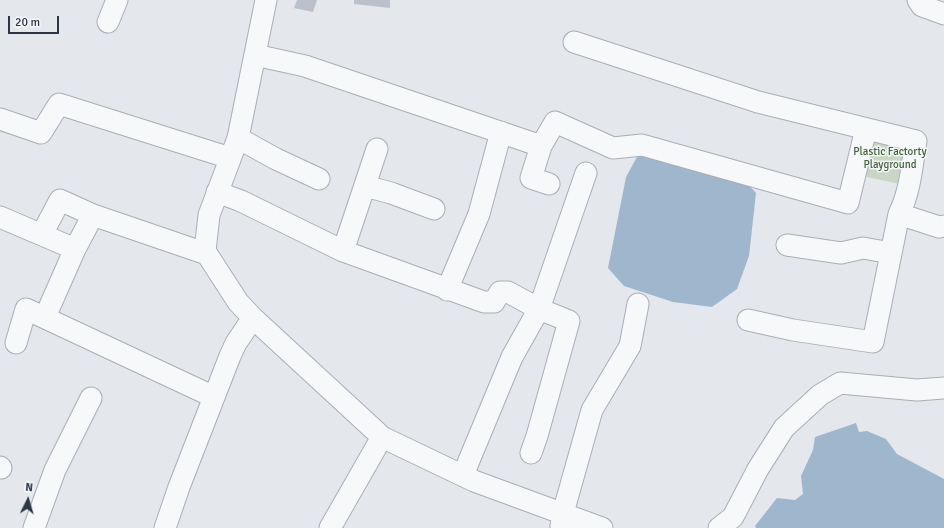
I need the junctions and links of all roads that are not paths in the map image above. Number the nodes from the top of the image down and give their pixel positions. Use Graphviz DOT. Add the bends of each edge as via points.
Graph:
graph roads {
  1 [pos="117,0"];
  2 [pos="266,0"];
  3 [pos="918,0"];
  4 [pos="944,14"];
  5 [pos="108,22"];
  6 [pos="574,42"];
  7 [pos="255,55"];
  8 [pos="0,119"];
  9 [pos="866,129"];
  10 [pos="501,132"];
  11 [pos="238,138"];
  12 [pos="541,146"];
  13 [pos="377,149"];
  14 [pos="230,158"];
  15 [pos="586,173"];
  16 [pos="319,179"];
  17 [pos="548,184"];
  18 [pos="364,186"];
  19 [pos="217,192"];
  20 [pos="434,209"];
  21 [pos="899,214"];
  22 [pos="93,215"];
  23 [pos="0,217"];
  24 [pos="944,226"];
  25 [pos="42,234"];
  26 [pos="788,245"];
  27 [pos="75,249"];
  28 [pos="343,251"];
  29 [pos="891,253"];
  30 [pos="207,254"];
  31 [pos="448,290"];
  32 [pos="638,304"];
  33 [pos="539,309"];
  34 [pos="45,317"];
  35 [pos="253,318"];
  36 [pos="748,320"];
  37 [pos="16,343"];
  38 [pos="944,388"];
  39 [pos="90,398"];
  40 [pos="214,398"];
  41 [pos="382,437"];
  42 [pos="530,453"];
  43 [pos="463,475"];
  44 [pos="562,521"];
  45 [pos="34,528"];
  46 [pos="165,528"];
  47 [pos="330,528"];
  48 [pos="602,528"];
  49 [pos="719,528"];
  1 -- 5 [label="street"];
  2 -- 7 [label="street"];
  3 -- 4 [label="street" via="922,6"];
  6 -- 9 [label="street" via="758,102"];
  7 -- 10 [label="street" via="305,66"];
  7 -- 11 [label="street"];
  8 -- 14 [label="street" via="41,133 59,104"];
  9 -- 12 [label="street" via="848,203 642,145 613,148 554,122"];
  9 -- 21 [label="street" via="916,142 909,186"];
  10 -- 12 [label="street"];
  10 -- 31 [label="street" via="479,214"];
  11 -- 14 [label="street"];
  11 -- 16 [label="street"];
  12 -- 17 [label="street" via="531,178"];
  13 -- 18 [label="street"];
  14 -- 19 [label="street"];
  15 -- 33 [label="street"];
  18 -- 20 [label="street"];
  18 -- 28 [label="street"];
  19 -- 28 [label="street" via="241,201"];
  19 -- 30 [label="street" via="208,215 205,251"];
  21 -- 24 [label="street" via="938,227"];
  21 -- 29 [label="street"];
  22 -- 25 [label="street" via="60,200"];
  22 -- 27 [label="street"];
  22 -- 30 [label="street"];
  23 -- 25 [label="street"];
  25 -- 27 [label="street"];
  26 -- 29 [label="street" via="841,253 863,248"];
  27 -- 34 [label="street"];
  28 -- 31 [label="street"];
  29 -- 36 [label="street" via="873,342 793,330"];
  30 -- 35 [label="street" via="238,302"];
  31 -- 33 [label="street" via="484,302 494,302 500,292 508,292"];
  32 -- 44 [label="street" via="630,346 592,410"];
  33 -- 42 [label="street" via="569,321"];
  33 -- 43 [label="street" via="512,357"];
  34 -- 37 [label="street" via="26,309"];
  34 -- 40 [label="street"];
  35 -- 40 [label="street" via="233,349"];
  35 -- 41 [label="street"];
  38 -- 49 [label="street" via="918,390 840,383 820,395 784,428 758,469 733,517"];
  39 -- 45 [label="street" via="55,470"];
  40 -- 46 [label="street"];
  41 -- 43 [label="street"];
  41 -- 47 [label="street"];
  43 -- 44 [label="street"];
  44 -- 48 [label="street"];
}
